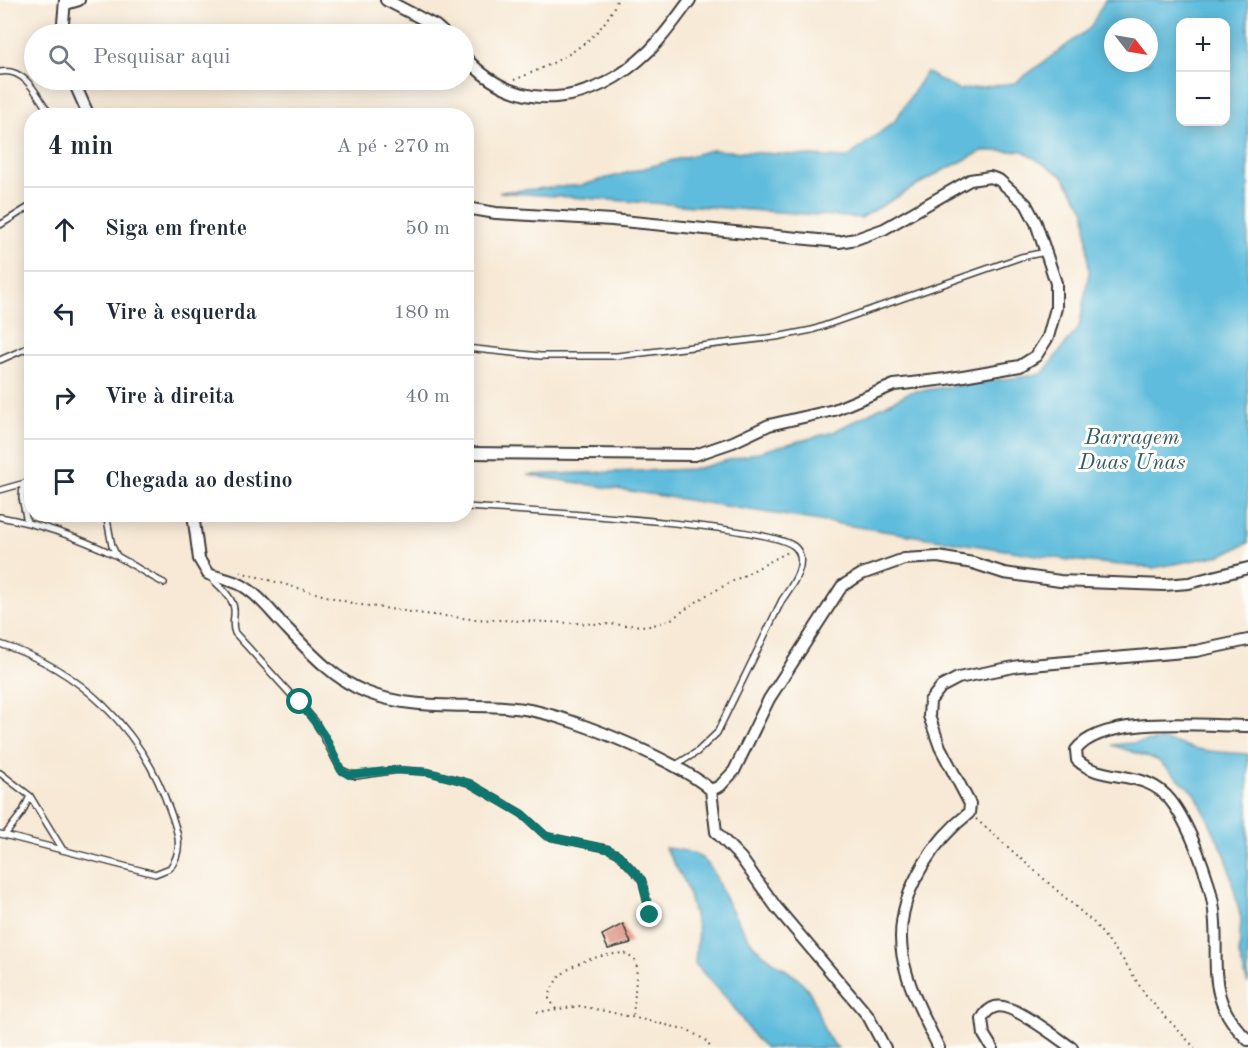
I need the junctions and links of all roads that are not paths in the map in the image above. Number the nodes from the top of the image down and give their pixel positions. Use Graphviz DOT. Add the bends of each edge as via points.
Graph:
graph roads {
  1 [pos="79,0"];
  2 [pos="386,0"];
  3 [pos="690,0"];
  4 [pos="65,2"];
  5 [pos="63,24"];
  6 [pos="430,24"];
  7 [pos="474,66"];
  8 [pos="0,72"];
  9 [pos="24,78"];
  10 [pos="33,90"];
  11 [pos="77,90"];
  12 [pos="45,108"];
  13 [pos="85,108"];
  14 [pos="474,209"];
  15 [pos="24,210"];
  16 [pos="0,225"];
  17 [pos="1046,252"];
  18 [pos="474,349"];
  19 [pos="24,350"];
  20 [pos="0,360"];
  21 [pos="474,453"];
  22 [pos="23,484"];
  23 [pos="0,490"];
  24 [pos="474,507"];
  25 [pos="24,508"];
  26 [pos="0,517"];
  27 [pos="24,521"];
  28 [pos="27,522"];
  29 [pos="108,522"];
  30 [pos="195,522"];
  31 [pos="117,556"];
  32 [pos="1248,568"];
  33 [pos="208,574"];
  34 [pos="164,583"];
  35 [pos="1248,640"];
  36 [pos="0,644"];
  37 [pos="1248,726"];
  38 [pos="674,766"];
  39 [pos="0,773"];
  40 [pos="711,790"];
  41 [pos="30,796"];
  42 [pos="2,834"];
  43 [pos="63,850"];
  44 [pos="650,915"];
  45 [pos="1248,1040"];
  46 [pos="885,1048"];
  47 [pos="939,1048"];
  48 [pos="992,1048"];
  49 [pos="1072,1048"];
  1 -- 4 [label="street"];
  2 -- 6 [label="street"];
  3 -- 7 [label="street" via="649,51 612,78 569,98 521,93 485,77"];
  4 -- 5 [label="street"];
  8 -- 9 [label="lane" via="14,71"];
  10 -- 12 [label="lane"];
  11 -- 13 [label="street"];
  14 -- 17 [label="street" via="839,242 884,229 970,180 990,177 1014,190 1026,204"];
  15 -- 16 [label="lane"];
  17 -- 18 [label="lane" via="1021,257 812,330 776,337 618,356 540,356"];
  17 -- 21 [label="street" via="1056,283 1053,322 1041,350 1020,366 894,385 834,410 770,425 695,455"];
  19 -- 20 [label="lane"];
  22 -- 23 [label="lane"];
  22 -- 25 [label="lane"];
  24 -- 38 [label="lane" via="750,532 784,540 796,548 801,560 795,580 717,733"];
  26 -- 27 [label="lane"];
  28 -- 31 [label="lane"];
  29 -- 31 [label="lane"];
  30 -- 33 [label="street" via="199,559"];
  31 -- 34 [label="lane"];
  32 -- 40 [label="street" via="1164,585 1060,581 938,557 904,559 862,574 842,586 769,699 734,771"];
  33 -- 38 [label="street" via="242,585 254,594 311,654 364,692 419,704 514,707 549,713"];
  33 -- 44 [label="lane" via="230,598 235,633 315,722 341,770 356,776 397,770 428,772 481,788 522,814 546,836 618,854 642,880"];
  35 -- 47 [label="street" via="1196,651 1019,666 958,678 941,687 930,701 929,716 940,747 970,804 969,813 944,837 918,873 902,909 899,930 904,965"];
  36 -- 43 [label="lane" via="31,654 60,670 113,713 157,777 176,827 180,852 170,868 155,873"];
  37 -- 45 [label="street" via="1143,726 1104,732 1083,741 1076,750 1082,765 1149,783 1172,802 1187,830 1212,902 1218,996"];
  38 -- 40 [label="street"];
  39 -- 41 [label="lane"];
  40 -- 46 [label="street" via="716,832 868,1016"];
  41 -- 42 [label="lane" via="22,813"];
  41 -- 43 [label="lane"];
  42 -- 43 [label="lane"];
  48 -- 49 [label="street" via="984,1035 982,1019 987,1010 997,1005 1010,1008"];
}
